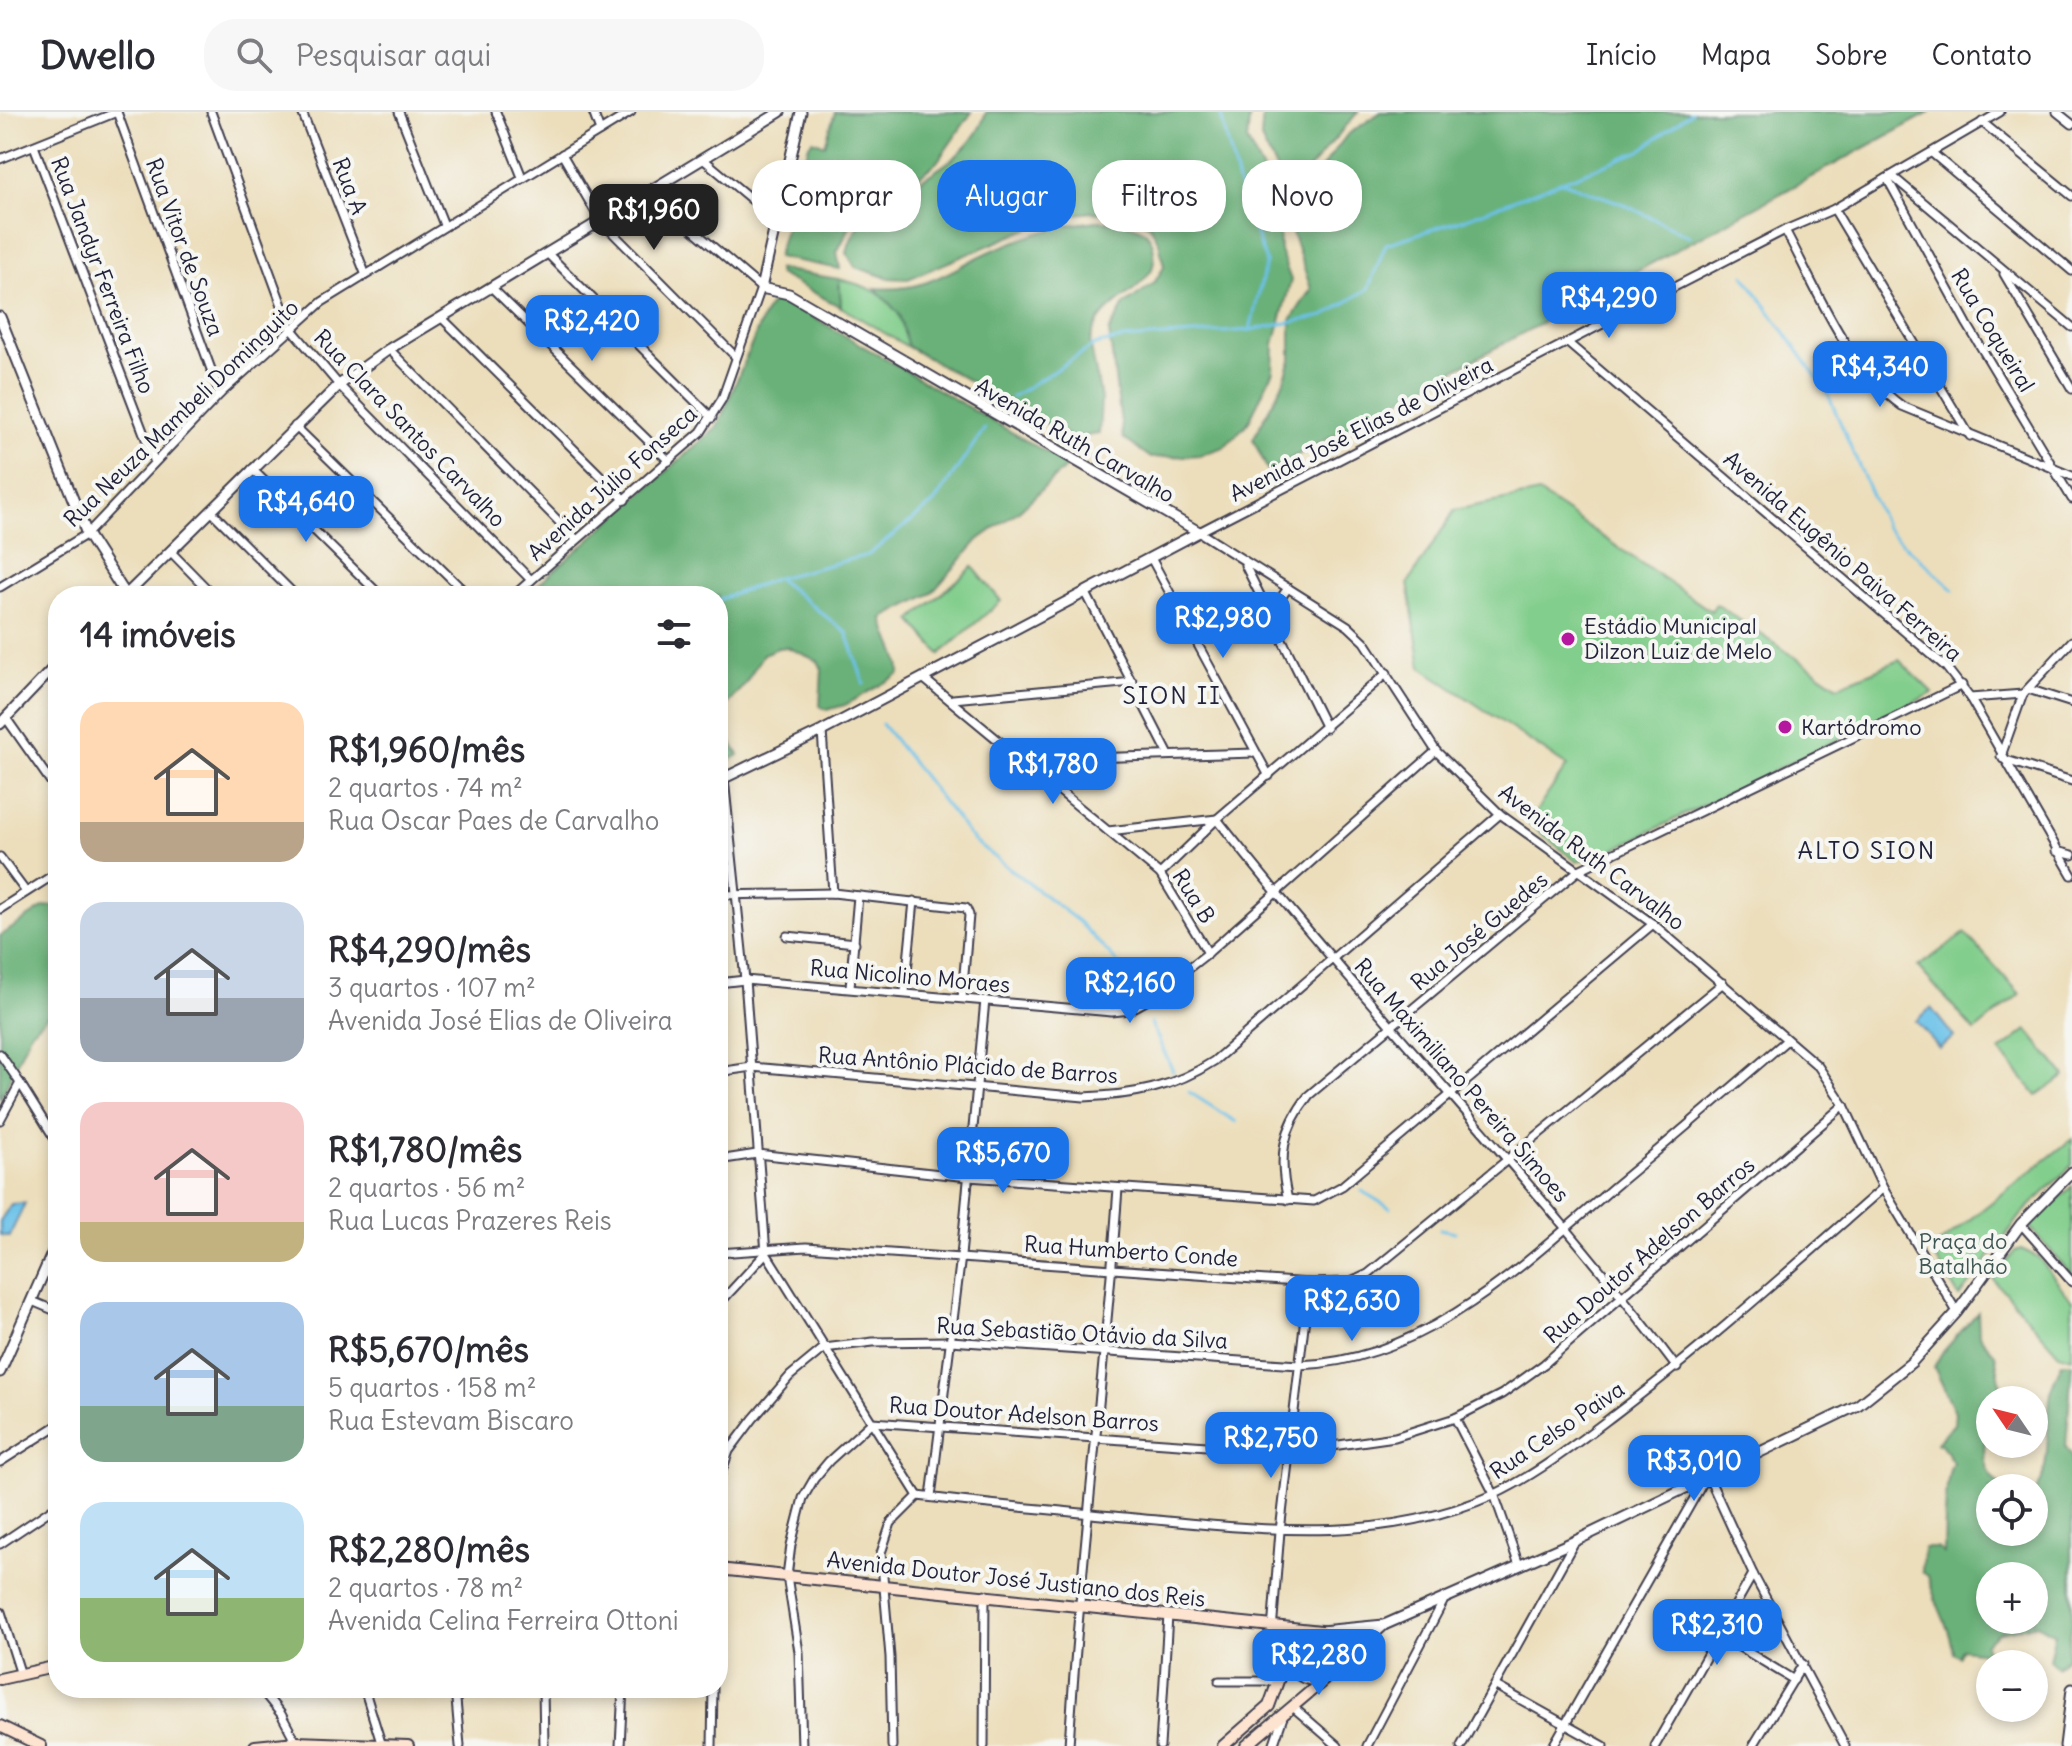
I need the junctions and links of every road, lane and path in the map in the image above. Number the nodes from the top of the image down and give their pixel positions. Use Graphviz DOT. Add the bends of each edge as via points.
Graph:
graph roads {
  1 [pos="117,112"];
  2 [pos="211,112"];
  3 [pos="302,112"];
  4 [pos="399,112"];
  5 [pos="496,112"];
  6 [pos="593,112"];
  7 [pos="631,112"];
  8 [pos="780,112"];
  9 [pos="801,112"];
  10 [pos="2000,112"];
  11 [pos="2057,112"];
  12 [pos="1982,122"];
  13 [pos="2072,124"];
  14 [pos="600,131"];
  15 [pos="34,146"];
  16 [pos="1932,153"];
  17 [pos="562,154"];
  18 [pos="0,159"];
  19 [pos="703,159"];
  20 [pos="790,160"];
  21 [pos="522,177"];
  22 [pos="1889,177"];
  23 [pos="649,192"];
  24 [pos="2072,196"];
  25 [pos="752,200"];
  26 [pos="1834,209"];
  27 [pos="600,220"];
  28 [pos="444,225"];
  29 [pos="1785,230"];
  30 [pos="773,232"];
  31 [pos="548,254"];
  32 [pos="2001,269"];
  33 [pos="2072,271"];
  34 [pos="365,273"];
  35 [pos="492,288"];
  36 [pos="761,288"];
  37 [pos="0,317"];
  38 [pos="442,318"];
  39 [pos="290,327"];
  40 [pos="2072,327"];
  41 [pos="1569,344"];
  42 [pos="389,349"];
  43 [pos="736,357"];
  44 [pos="339,385"];
  45 [pos="2072,389"];
  46 [pos="220,394"];
  47 [pos="712,418"];
  48 [pos="295,426"];
  49 [pos="1970,436"];
  50 [pos="154,460"];
  51 [pos="669,461"];
  52 [pos="252,469"];
  53 [pos="2059,472"];
  54 [pos="2072,476"];
  55 [pos="2072,499"];
  56 [pos="625,500"];
  57 [pos="212,512"];
  58 [pos="1199,532"];
  59 [pos="87,534"];
  60 [pos="576,539"];
  61 [pos="171,552"];
  62 [pos="1151,558"];
  63 [pos="1244,562"];
  64 [pos="531,580"];
  65 [pos="120,586"];
  66 [pos="136,586"];
  67 [pos="204,586"];
  68 [pos="286,586"];
  69 [pos="371,586"];
  70 [pos="459,586"];
  71 [pos="524,586"];
  72 [pos="0,587"];
  73 [pos="1288,588"];
  74 [pos="1086,593"];
  75 [pos="1268,616"];
  76 [pos="2072,641"];
  77 [pos="1387,673"];
  78 [pos="48,674"];
  79 [pos="923,678"];
  80 [pos="1133,682"];
  81 [pos="1962,685"];
  82 [pos="2025,691"];
  83 [pos="1970,698"];
  84 [pos="953,699"];
  85 [pos="2072,703"];
  86 [pos="3,721"];
  87 [pos="1326,728"];
  88 [pos="822,731"];
  89 [pos="1436,751"];
  90 [pos="1255,753"];
  91 [pos="1169,755"];
  92 [pos="2002,757"];
  93 [pos="1021,760"];
  94 [pos="1269,776"];
  95 [pos="728,777"];
  96 [pos="48,779"];
  97 [pos="2072,781"];
  98 [pos="1500,814"];
  99 [pos="728,817"];
  100 [pos="1217,819"];
  101 [pos="728,824"];
  102 [pos="730,827"];
  103 [pos="1108,831"];
  104 [pos="2056,851"];
  105 [pos="2072,855"];
  106 [pos="0,857"];
  107 [pos="1579,870"];
  108 [pos="1160,874"];
  109 [pos="2072,875"];
  110 [pos="48,878"];
  111 [pos="26,892"];
  112 [pos="1275,892"];
  113 [pos="833,893"];
  114 [pos="728,894"];
  115 [pos="737,894"];
  116 [pos="858,896"];
  117 [pos="914,901"];
  118 [pos="0,909"];
  119 [pos="1653,924"];
  120 [pos="787,936"];
  121 [pos="855,943"];
  122 [pos="1208,953"];
  123 [pos="1333,958"];
  124 [pos="745,980"];
  125 [pos="728,982"];
  126 [pos="1723,983"];
  127 [pos="850,987"];
  128 [pos="905,992"];
  129 [pos="962,998"];
  130 [pos="985,1000"];
  131 [pos="1392,1027"];
  132 [pos="1787,1040"];
  133 [pos="0,1054"];
  134 [pos="752,1067"];
  135 [pos="728,1071"];
  136 [pos="20,1083"];
  137 [pos="980,1087"];
  138 [pos="1451,1096"];
  139 [pos="1844,1105"];
  140 [pos="0,1120"];
  141 [pos="48,1128"];
  142 [pos="757,1154"];
  143 [pos="728,1158"];
  144 [pos="1508,1163"];
  145 [pos="2072,1172"];
  146 [pos="968,1177"];
  147 [pos="1118,1188"];
  148 [pos="1883,1188"];
  149 [pos="1288,1200"];
  150 [pos="2021,1224"];
  151 [pos="1566,1228"];
  152 [pos="766,1250"];
  153 [pos="728,1252"];
  154 [pos="961,1256"];
  155 [pos="48,1263"];
  156 [pos="1112,1269"];
  157 [pos="2072,1282"];
  158 [pos="1309,1283"];
  159 [pos="728,1294"];
  160 [pos="1623,1295"];
  161 [pos="32,1301"];
  162 [pos="48,1308"];
  163 [pos="1957,1312"];
  164 [pos="950,1341"];
  165 [pos="5,1348"];
  166 [pos="824,1348"];
  167 [pos="1105,1352"];
  168 [pos="1299,1365"];
  169 [pos="1677,1368"];
  170 [pos="0,1372"];
  171 [pos="1455,1418"];
  172 [pos="872,1422"];
  173 [pos="942,1429"];
  174 [pos="48,1431"];
  175 [pos="1097,1436"];
  176 [pos="729,1451"];
  177 [pos="1290,1452"];
  178 [pos="0,1462"];
  179 [pos="1707,1478"];
  180 [pos="1494,1494"];
  181 [pos="918,1496"];
  182 [pos="931,1497"];
  183 [pos="48,1512"];
  184 [pos="1089,1513"];
  185 [pos="1280,1531"];
  186 [pos="1575,1541"];
  187 [pos="0,1544"];
  188 [pos="1519,1565"];
  189 [pos="728,1570"];
  190 [pos="1753,1574"];
  191 [pos="787,1576"];
  192 [pos="882,1584"];
  193 [pos="985,1594"];
  194 [pos="1443,1602"];
  195 [pos="1077,1605"];
  196 [pos="1,1612"];
  197 [pos="1168,1615"];
  198 [pos="1384,1625"];
  199 [pos="1271,1626"];
  200 [pos="1316,1631"];
  201 [pos="1718,1634"];
  202 [pos="1289,1650"];
  203 [pos="1803,1664"];
  204 [pos="48,1668"];
  205 [pos="21,1675"];
  206 [pos="1330,1675"];
  207 [pos="0,1679"];
  208 [pos="1794,1680"];
  209 [pos="1219,1681"];
  210 [pos="1274,1681"];
  211 [pos="1496,1686"];
  212 [pos="2072,1689"];
  213 [pos="268,1698"];
  214 [pos="367,1698"];
  215 [pos="456,1698"];
  216 [pos="543,1698"];
  217 [pos="622,1698"];
  218 [pos="713,1698"];
  219 [pos="1293,1707"];
  220 [pos="1283,1715"];
  221 [pos="1565,1724"];
  222 [pos="0,1726"];
  223 [pos="296,1742"];
  224 [pos="382,1745"];
  225 [pos="1843,1745"];
  226 [pos="41,1746"];
  227 [pos="255,1746"];
  228 [pos="408,1746"];
  229 [pos="460,1746"];
  230 [pos="544,1746"];
  231 [pos="620,1746"];
  232 [pos="712,1746"];
  233 [pos="802,1746"];
  234 [pos="892,1746"];
  235 [pos="984,1746"];
  236 [pos="1069,1746"];
  237 [pos="1160,1746"];
  238 [pos="1223,1746"];
  239 [pos="1246,1746"];
  240 [pos="1273,1746"];
  241 [pos="1338,1746"];
  242 [pos="1367,1746"];
  243 [pos="1461,1746"];
  244 [pos="1553,1746"];
  245 [pos="1604,1746"];
  246 [pos="1655,1746"];
  247 [pos="1753,1746"];
  248 [pos="2065,1746"];
  1 -- 15 [label="street"];
  1 -- 46 [label="street, Rua Vitor de Souza"];
  2 -- 39 [label="street, Rua Clara Santos Carvalho"];
  3 -- 34 [label="street, Rua A"];
  4 -- 28 [label="street"];
  5 -- 21 [label="street"];
  6 -- 14 [label="street"];
  7 -- 14 [label="street, Rua Neuza Mambeli Dominguito"];
  8 -- 19 [label="street"];
  9 -- 20 [label="street, Avenida Júlio Fonseca"];
  10 -- 12 [label="street, Avenida José Elias de Oliveira"];
  11 -- 13 [label="street"];
  12 -- 16 [label="street, Avenida José Elias de Oliveira"];
  12 -- 24 [label="street"];
  14 -- 17 [label="street, Rua Neuza Mambeli Dominguito"];
  15 -- 18 [label="street"];
  15 -- 50 [label="street, Rua Jandyr Ferreira Filho"];
  16 -- 22 [label="street, Avenida José Elias de Oliveira"];
  16 -- 33 [label="street"];
  17 -- 21 [label="street, Rua Neuza Mambeli Dominguito"];
  17 -- 27 [label="street"];
  19 -- 23 [label="street"];
  19 -- 25 [label="street"];
  21 -- 28 [label="street, Rua Neuza Mambeli Dominguito"];
  22 -- 26 [label="street, Avenida José Elias de Oliveira"];
  22 -- 32 [label="street"];
  22 -- 53 [label="street, Rua Coqueiral" via="1967,324"];
  23 -- 27 [label="street"];
  23 -- 36 [label="street"];
  26 -- 29 [label="street, Avenida José Elias de Oliveira"];
  26 -- 49 [label="street"];
  27 -- 31 [label="street"];
  27 -- 43 [label="street"];
  28 -- 34 [label="street, Rua Neuza Mambeli Dominguito"];
  29 -- 41 [label="street, Avenida José Elias de Oliveira"];
  29 -- 49 [label="street" via="1861,369 1902,406"];
  30 -- 36 [label="street, Avenida Júlio Fonseca"];
  31 -- 35 [label="street"];
  31 -- 47 [label="street"];
  32 -- 40 [label="street"];
  32 -- 45 [label="street"];
  34 -- 39 [label="street, Rua Neuza Mambeli Dominguito"];
  35 -- 38 [label="street"];
  35 -- 51 [label="street"];
  36 -- 43 [label="street, Avenida Júlio Fonseca"];
  36 -- 58 [label="street, Avenida Ruth Carvalho" via="789,294"];
  37 -- 59 [label="street"];
  38 -- 42 [label="street"];
  38 -- 56 [label="street"];
  39 -- 44 [label="street, Rua Clara Santos Carvalho"];
  39 -- 46 [label="street, Rua Neuza Mambeli Dominguito"];
  41 -- 58 [label="street, Avenida José Elias de Oliveira"];
  41 -- 81 [label="street, Avenida Eugênio Paiva Ferreira"];
  42 -- 44 [label="street"];
  42 -- 60 [label="street"];
  43 -- 47 [label="street, Avenida Júlio Fonseca"];
  44 -- 48 [label="street"];
  44 -- 64 [label="street, Rua Clara Santos Carvalho"];
  46 -- 50 [label="street, Rua Neuza Mambeli Dominguito"];
  47 -- 51 [label="street, Avenida Júlio Fonseca"];
  48 -- 52 [label="street"];
  48 -- 70 [label="street"];
  49 -- 53 [label="street"];
  50 -- 59 [label="street, Rua Neuza Mambeli Dominguito"];
  51 -- 56 [label="street, Avenida Júlio Fonseca"];
  52 -- 57 [label="street"];
  52 -- 69 [label="street"];
  53 -- 54 [label="street"];
  53 -- 55 [label="street, Rua Coqueiral"];
  56 -- 60 [label="street, Avenida Júlio Fonseca"];
  57 -- 61 [label="street"];
  57 -- 68 [label="street"];
  58 -- 62 [label="street, Avenida José Elias de Oliveira"];
  58 -- 63 [label="street, Avenida Ruth Carvalho"];
  59 -- 65 [label="street"];
  59 -- 72 [label="street, Rua Neuza Mambeli Dominguito"];
  60 -- 64 [label="street, Avenida Júlio Fonseca"];
  61 -- 66 [label="street"];
  61 -- 67 [label="street"];
  62 -- 74 [label="street, Avenida José Elias de Oliveira"];
  62 -- 90 [label="street"];
  63 -- 73 [label="street, Avenida Ruth Carvalho"];
  63 -- 75 [label="street"];
  64 -- 71 [label="street, Avenida Júlio Fonseca"];
  73 -- 75 [label="street"];
  73 -- 77 [label="street, Avenida Ruth Carvalho" via="1348,626"];
  74 -- 79 [label="street, Avenida José Elias de Oliveira"];
  74 -- 80 [label="street"];
  75 -- 87 [label="street"];
  76 -- 82 [label="street"];
  77 -- 87 [label="street"];
  77 -- 89 [label="street, Avenida Ruth Carvalho"];
  78 -- 86 [label="street"];
  79 -- 84 [label="street, Rua B"];
  79 -- 88 [label="street, Avenida José Elias de Oliveira"];
  80 -- 84 [label="street"];
  80 -- 91 [label="street"];
  81 -- 83 [label="street, Avenida Eugênio Paiva Ferreira"];
  81 -- 107 [label="street, Rua José Guedes"];
  82 -- 83 [label="street"];
  82 -- 85 [label="street"];
  82 -- 92 [label="street"];
  83 -- 92 [label="street, Avenida Eugênio Paiva Ferreira"];
  84 -- 93 [label="street, Rua B"];
  86 -- 96 [label="street"];
  87 -- 94 [label="street"];
  88 -- 95 [label="street, Avenida José Elias de Oliveira"];
  88 -- 113 [label="street"];
  89 -- 98 [label="street, Avenida Ruth Carvalho"];
  89 -- 112 [label="street, Rua Nicolino Moraes"];
  90 -- 91 [label="street"];
  90 -- 94 [label="street"];
  91 -- 93 [label="street"];
  92 -- 97 [label="street"];
  92 -- 104 [label="street, Avenida Eugênio Paiva Ferreira"];
  93 -- 103 [label="street, Rua B"];
  94 -- 100 [label="street"];
  98 -- 107 [label="street, Avenida Ruth Carvalho"];
  98 -- 123 [label="street, Rua Antônio Plácido de Barros"];
  99 -- 102 [label="street"];
  100 -- 103 [label="street"];
  100 -- 108 [label="street"];
  100 -- 112 [label="street, Rua Maximiliano Pereira Simoes"];
  101 -- 102 [label="street"];
  102 -- 115 [label="street"];
  103 -- 108 [label="street, Rua B"];
  104 -- 105 [label="street"];
  104 -- 109 [label="street, Avenida Eugênio Paiva Ferreira"];
  106 -- 111 [label="street"];
  107 -- 119 [label="street, Avenida Ruth Carvalho"];
  107 -- 131 [label="street, Rua José Guedes"];
  108 -- 122 [label="street, Rua B"];
  110 -- 111 [label="street"];
  111 -- 118 [label="street"];
  112 -- 122 [label="street, Rua Nicolino Moraes"];
  112 -- 123 [label="street, Rua Maximiliano Pereira Simoes"];
  113 -- 115 [label="street"];
  113 -- 116 [label="street"];
  114 -- 115 [label="street"];
  115 -- 124 [label="street"];
  116 -- 117 [label="street"];
  116 -- 121 [label="street"];
  117 -- 128 [label="street"];
  117 -- 129 [label="street" via="966,908"];
  119 -- 126 [label="street, Avenida Ruth Carvalho"];
  119 -- 138 [label="street"];
  120 -- 121 [label="street"];
  121 -- 127 [label="street"];
  122 -- 130 [label="street, Rua Nicolino Moraes" via="1130,1010"];
  123 -- 131 [label="street, Rua Maximiliano Pereira Simoes"];
  123 -- 137 [label="street, Rua Antônio Plácido de Barros" via="1189,1078 1125,1096"];
  124 -- 125 [label="street, Rua Nicolino Moraes"];
  124 -- 127 [label="street, Rua Nicolino Moraes"];
  124 -- 134 [label="street"];
  126 -- 132 [label="street, Avenida Ruth Carvalho"];
  126 -- 144 [label="street, Rua Humberto Conde"];
  127 -- 128 [label="street, Rua Nicolino Moraes"];
  128 -- 129 [label="street, Rua Nicolino Moraes"];
  129 -- 130 [label="street, Rua Nicolino Moraes"];
  130 -- 137 [label="street"];
  131 -- 138 [label="street, Rua Maximiliano Pereira Simoes"];
  131 -- 149 [label="street, Rua José Guedes" via="1309,1095 1294,1114 1281,1159"];
  132 -- 139 [label="street, Avenida Ruth Carvalho" via="1818,1066"];
  132 -- 151 [label="street, Rua Sebastião Otávio da Silva"];
  133 -- 136 [label="street"];
  134 -- 135 [label="street, Rua Antônio Plácido de Barros"];
  134 -- 137 [label="street, Rua Antônio Plácido de Barros"];
  134 -- 142 [label="street"];
  136 -- 140 [label="street"];
  136 -- 141 [label="street"];
  137 -- 146 [label="street"];
  138 -- 144 [label="street, Rua Maximiliano Pereira Simoes"];
  138 -- 149 [label="street" via="1328,1196"];
  139 -- 148 [label="street, Avenida Ruth Carvalho"];
  139 -- 160 [label="street, Rua Doutor Adelson Barros"];
  142 -- 143 [label="street"];
  142 -- 146 [label="street"];
  142 -- 152 [label="street"];
  144 -- 151 [label="street, Rua Maximiliano Pereira Simoes"];
  144 -- 158 [label="street, Rua Humberto Conde" via="1368,1274 1351,1282"];
  145 -- 150 [label="street"];
  146 -- 147 [label="street"];
  146 -- 154 [label="street"];
  147 -- 149 [label="street"];
  147 -- 156 [label="street"];
  148 -- 163 [label="street, Avenida Ruth Carvalho"];
  148 -- 169 [label="street, Rua Celso Paiva"];
  150 -- 157 [label="street"];
  150 -- 163 [label="street"];
  151 -- 160 [label="street, Rua Maximiliano Pereira Simoes"];
  151 -- 168 [label="street, Rua Sebastião Otávio da Silva" via="1470,1305 1418,1335 1335,1364"];
  152 -- 153 [label="street, Rua Humberto Conde"];
  152 -- 154 [label="street, Rua Humberto Conde"];
  152 -- 159 [label="street"];
  152 -- 166 [label="street"];
  154 -- 156 [label="street, Rua Humberto Conde"];
  154 -- 164 [label="street"];
  155 -- 161 [label="street"];
  156 -- 158 [label="street, Rua Humberto Conde"];
  156 -- 167 [label="street"];
  158 -- 168 [label="street"];
  160 -- 169 [label="street, Rua Maximiliano Pereira Simoes"];
  160 -- 171 [label="street, Rua Doutor Adelson Barros" via="1544,1364"];
  161 -- 162 [label="street"];
  161 -- 165 [label="street"];
  163 -- 179 [label="street" via="1912,1362 1858,1405"];
  164 -- 166 [label="street, Rua Sebastião Otávio da Silva"];
  164 -- 167 [label="street, Rua Sebastião Otávio da Silva"];
  164 -- 173 [label="street"];
  165 -- 170 [label="street"];
  166 -- 172 [label="street"];
  166 -- 176 [label="street" via="772,1395"];
  167 -- 168 [label="street, Rua Sebastião Otávio da Silva"];
  167 -- 175 [label="street"];
  168 -- 177 [label="street"];
  169 -- 180 [label="street, Rua Celso Paiva" via="1583,1438"];
  171 -- 177 [label="street, Rua Doutor Adelson Barros" via="1395,1437"];
  171 -- 180 [label="street"];
  172 -- 173 [label="street, Rua Doutor Adelson Barros"];
  172 -- 181 [label="street"];
  172 -- 191 [label="street, Rua Doutor Adelson Barros" via="829,1461 803,1498"];
  173 -- 175 [label="street, Rua Doutor Adelson Barros"];
  173 -- 182 [label="street"];
  174 -- 178 [label="street"];
  175 -- 177 [label="street, Rua Doutor Adelson Barros"];
  175 -- 184 [label="street"];
  177 -- 185 [label="street"];
  179 -- 186 [label="street"];
  179 -- 190 [label="street"];
  179 -- 221 [label="street"];
  180 -- 185 [label="street, Rua Celso Paiva" via="1390,1525"];
  180 -- 188 [label="street"];
  181 -- 182 [label="street, Rua Celso Paiva"];
  181 -- 192 [label="street" via="885,1534"];
  182 -- 184 [label="street, Rua Celso Paiva"];
  183 -- 187 [label="street"];
  184 -- 185 [label="street, Rua Celso Paiva"];
  184 -- 195 [label="street"];
  185 -- 199 [label="street"];
  186 -- 188 [label="street"];
  186 -- 211 [label="street"];
  188 -- 194 [label="street"];
  189 -- 191 [label="main road, Avenida Doutor José Justiano dos Reis"];
  190 -- 201 [label="street"];
  190 -- 203 [label="street"];
  191 -- 192 [label="main road, Avenida Doutor José Justiano dos Reis"];
  191 -- 233 [label="street, Rua Doutor Adelson Barros" via="799,1652"];
  192 -- 193 [label="main road, Avenida Doutor José Justiano dos Reis"];
  192 -- 234 [label="street"];
  193 -- 195 [label="main road, Avenida Doutor José Justiano dos Reis"];
  193 -- 235 [label="street"];
  194 -- 198 [label="street"];
  194 -- 242 [label="street"];
  195 -- 197 [label="main road, Avenida Doutor José Justiano dos Reis"];
  195 -- 236 [label="street"];
  196 -- 205 [label="street"];
  197 -- 199 [label="main road, Avenida Doutor José Justiano dos Reis"];
  197 -- 237 [label="street"];
  198 -- 200 [label="street, Avenida Doutor José Justiano dos Reis"];
  198 -- 206 [label="street"];
  199 -- 200 [label="main road, Avenida Doutor José Justiano dos Reis"];
  199 -- 210 [label="street"];
  200 -- 202 [label="main road" via="1293,1641"];
  200 -- 206 [label="main road" via="1336,1643 1338,1663"];
  201 -- 208 [label="street"];
  201 -- 246 [label="street"];
  202 -- 206 [label="main road" via="1289,1662 1304,1679"];
  202 -- 210 [label="main road"];
  203 -- 208 [label="street"];
  203 -- 225 [label="street"];
  204 -- 205 [label="main road"];
  205 -- 207 [label="main road"];
  206 -- 219 [label="main road"];
  208 -- 247 [label="street"];
  209 -- 210 [label="street"];
  210 -- 238 [label="main road" via="1269,1706"];
  211 -- 221 [label="street"];
  211 -- 243 [label="street"];
  212 -- 248 [label="street"];
  213 -- 223 [label="street"];
  214 -- 224 [label="street"];
  215 -- 229 [label="street"];
  216 -- 230 [label="street"];
  217 -- 231 [label="street"];
  218 -- 232 [label="street"];
  219 -- 220 [label="main road"];
  219 -- 241 [label="street"];
  220 -- 239 [label="main road"];
  220 -- 240 [label="street"];
  221 -- 244 [label="street"];
  221 -- 245 [label="street"];
  222 -- 226 [label="main road"];
  223 -- 224 [label="main road"];
  223 -- 227 [label="main road"];
  224 -- 228 [label="main road"];
}
